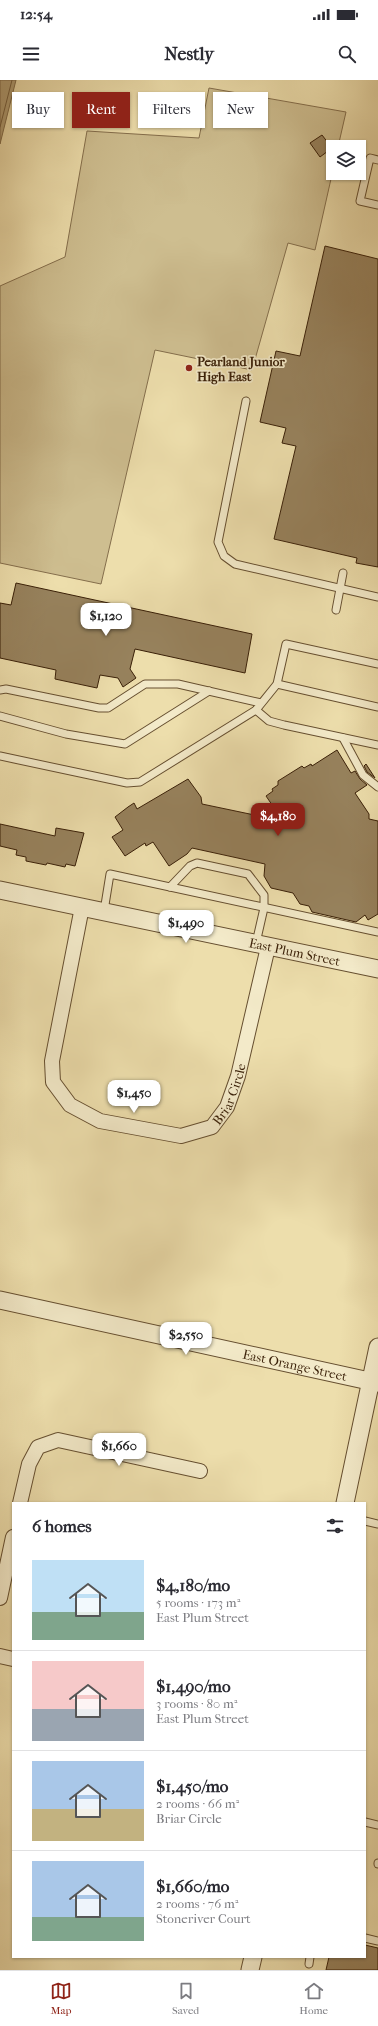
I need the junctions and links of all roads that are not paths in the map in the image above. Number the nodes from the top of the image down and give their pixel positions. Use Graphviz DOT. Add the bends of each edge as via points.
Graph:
graph roads {
  1 [pos="378,160"];
  2 [pos="378,205"];
  3 [pos="246,401"];
  4 [pos="344,573"];
  5 [pos="340,589"];
  6 [pos="378,597"];
  7 [pos="336,610"];
  8 [pos="378,664"];
  9 [pos="277,684"];
  10 [pos="0,690"];
  11 [pos="209,691"];
  12 [pos="261,703"];
  13 [pos="378,707"];
  14 [pos="256,710"];
  15 [pos="0,716"];
  16 [pos="344,738"];
  17 [pos="378,745"];
  18 [pos="0,756"];
  19 [pos="378,787"];
  20 [pos="170,887"];
  21 [pos="0,890"];
  22 [pos="82,907"];
  23 [pos="264,908"];
  24 [pos="104,912"];
  25 [pos="378,932"];
  26 [pos="262,946"];
  27 [pos="378,969"];
  28 [pos="0,1300"];
  29 [pos="378,1347"];
  30 [pos="374,1382"];
  31 [pos="200,1471"];
  32 [pos="20,1502"];
  33 [pos="345,1502"];
  34 [pos="366,1521"];
  35 [pos="378,1524"];
  36 [pos="12,1542"];
  37 [pos="0,1598"];
  38 [pos="0,1656"];
  39 [pos="12,1659"];
  40 [pos="366,1822"];
  41 [pos="378,1825"];
  42 [pos="366,1938"];
  43 [pos="378,1941"];
  1 -- 2 [label="lane" via="370,158 360,201"];
  3 -- 5 [label="lane" via="218,542 224,556 235,564"];
  4 -- 5 [label="lane"];
  5 -- 6 [label="lane"];
  5 -- 7 [label="lane"];
  8 -- 9 [label="lane" via="286,644"];
  9 -- 12 [label="lane"];
  9 -- 13 [label="lane"];
  10 -- 11 [label="lane" via="6,689 99,708 108,708 145,684 178,684"];
  11 -- 12 [label="lane"];
  11 -- 15 [label="lane" via="125,744 66,734"];
  12 -- 14 [label="lane"];
  14 -- 16 [label="lane" via="269,721"];
  14 -- 18 [label="lane" via="140,782 127,783"];
  16 -- 17 [label="lane"];
  16 -- 19 [label="lane" via="363,775"];
  20 -- 23 [label="lane"];
  20 -- 23 [label="lane" via="190,866 197,863 248,874 264,895"];
  20 -- 24 [label="lane" via="110,874"];
  21 -- 22 [label="street, East Plum Street"];
  22 -- 24 [label="street, East Plum Street"];
  22 -- 26 [label="street, Briar Circle" via="52,1062 53,1082 70,1105 100,1121 181,1136 212,1127 227,1107 238,1076"];
  23 -- 25 [label="lane"];
  23 -- 26 [label="lane"];
  24 -- 26 [label="street, East Plum Street"];
  26 -- 27 [label="street, East Plum Street"];
  28 -- 30 [label="street, East Orange Street"];
  29 -- 30 [label="street"];
  30 -- 33 [label="street"];
  31 -- 32 [label="street" via="58,1440 38,1447 29,1464"];
  34 -- 35 [label="lane"];
  36 -- 37 [label="street"];
  38 -- 39 [label="street"];
  40 -- 41 [label="lane"];
  42 -- 43 [label="lane"];
}
